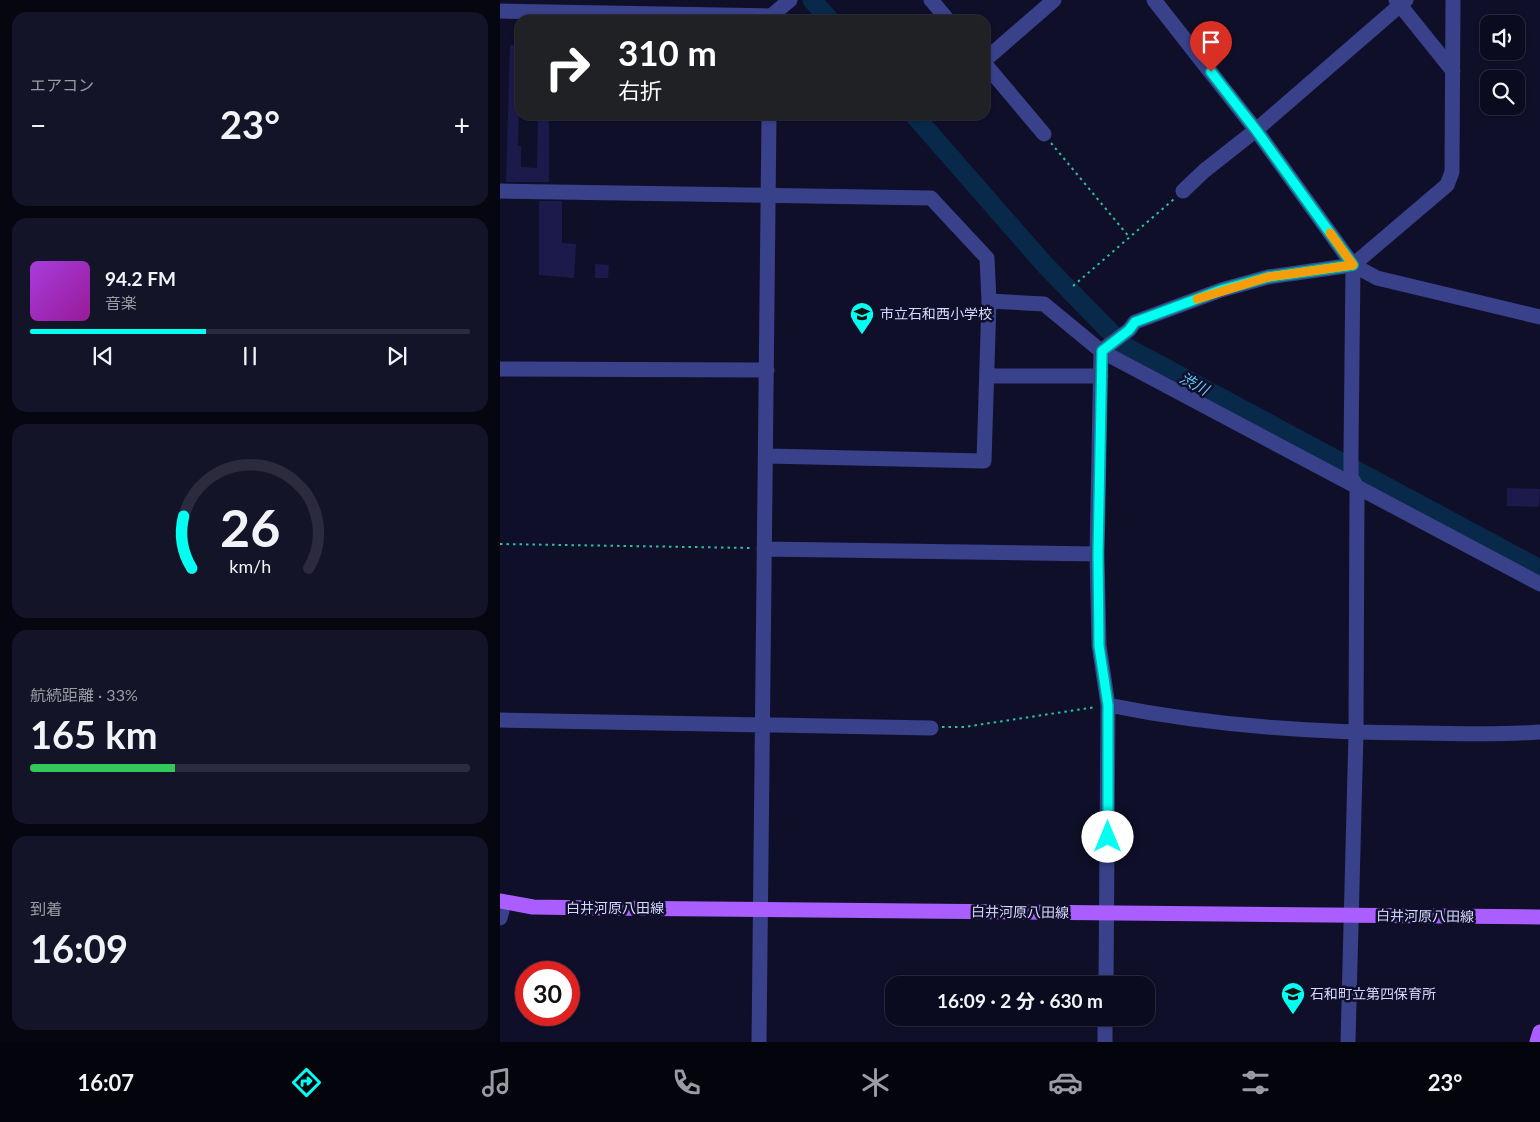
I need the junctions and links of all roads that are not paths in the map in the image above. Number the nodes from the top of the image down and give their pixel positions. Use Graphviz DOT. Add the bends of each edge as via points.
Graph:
graph roads {
  1 [pos="790,0"];
  2 [pos="931,0"];
  3 [pos="1054,0"];
  4 [pos="1154,0"];
  5 [pos="1453,0"];
  6 [pos="1401,2"];
  7 [pos="500,11"];
  8 [pos="655,15"];
  9 [pos="774,15"];
  10 [pos="944,15"];
  11 [pos="990,58"];
  12 [pos="990,68"];
  13 [pos="1453,71"];
  14 [pos="769,120"];
  15 [pos="1256,130"];
  16 [pos="1044,134"];
  17 [pos="500,191"];
  18 [pos="1183,191"];
  19 [pos="768,195"];
  20 [pos="1353,265"];
  21 [pos="989,301"];
  22 [pos="1540,317"];
  23 [pos="1106,348"];
  24 [pos="500,369"];
  25 [pos="767,370"];
  26 [pos="988,376"];
  27 [pos="1101,376"];
  28 [pos="767,456"];
  29 [pos="1354,482"];
  30 [pos="764,548"];
  31 [pos="1098,554"];
  32 [pos="1540,584"];
  33 [pos="1108,705"];
  34 [pos="500,720"];
  35 [pos="762,724"];
  36 [pos="931,728"];
  37 [pos="1540,732"];
  38 [pos="1356,733"];
  39 [pos="500,903"];
  40 [pos="761,910"];
  41 [pos="1108,913"];
  42 [pos="1352,915"];
  43 [pos="1540,917"];
  44 [pos="500,918"];
  45 [pos="1106,976"];
  46 [pos="1105,1026"];
  47 [pos="1540,1032"];
  48 [pos="759,1042"];
  49 [pos="1105,1042"];
  50 [pos="1348,1042"];
  51 [pos="1537,1042"];
  1 -- 9 [label="street"];
  2 -- 10 [label="street"];
  3 -- 11 [label="street"];
  4 -- 15 [label="street"];
  5 -- 13 [label="street"];
  6 -- 13 [label="street"];
  6 -- 15 [label="street"];
  7 -- 8 [label="street"];
  12 -- 16 [label="street"];
  13 -- 20 [label="street" via="1452,172 1447,184"];
  14 -- 19 [label="street"];
  15 -- 18 [label="street"];
  15 -- 20 [label="street"];
  17 -- 19 [label="street"];
  19 -- 21 [label="street" via="931,198 987,258"];
  19 -- 25 [label="street"];
  20 -- 22 [label="street" via="1377,278"];
  20 -- 23 [label="street" via="1268,277 1221,290 1135,322"];
  20 -- 29 [label="street" via="1351,452"];
  21 -- 23 [label="street" via="1044,304"];
  21 -- 26 [label="street"];
  23 -- 27 [label="street"];
  23 -- 29 [label="street"];
  24 -- 25 [label="street"];
  25 -- 28 [label="street"];
  26 -- 27 [label="street"];
  26 -- 28 [label="street" via="984,461"];
  27 -- 31 [label="street"];
  28 -- 30 [label="street"];
  29 -- 32 [label="street"];
  29 -- 38 [label="street"];
  30 -- 31 [label="street"];
  30 -- 35 [label="street"];
  31 -- 33 [label="street" via="1099,646"];
  33 -- 38 [label="street" via="1254,727"];
  33 -- 41 [label="street"];
  34 -- 35 [label="street"];
  35 -- 36 [label="street"];
  35 -- 40 [label="street"];
  37 -- 38 [label="street" via="1490,735"];
  38 -- 42 [label="street"];
  39 -- 40 [label="main road, 白井河原八田線" via="533,907"];
  39 -- 44 [label="street"];
  40 -- 41 [label="main road, 白井河原八田線"];
  40 -- 48 [label="street"];
  41 -- 42 [label="main road, 白井河原八田線"];
  41 -- 45 [label="street"];
  42 -- 43 [label="main road, 白井河原八田線"];
  42 -- 50 [label="street"];
  46 -- 49 [label="street"];
  47 -- 51 [label="main road"];
}
